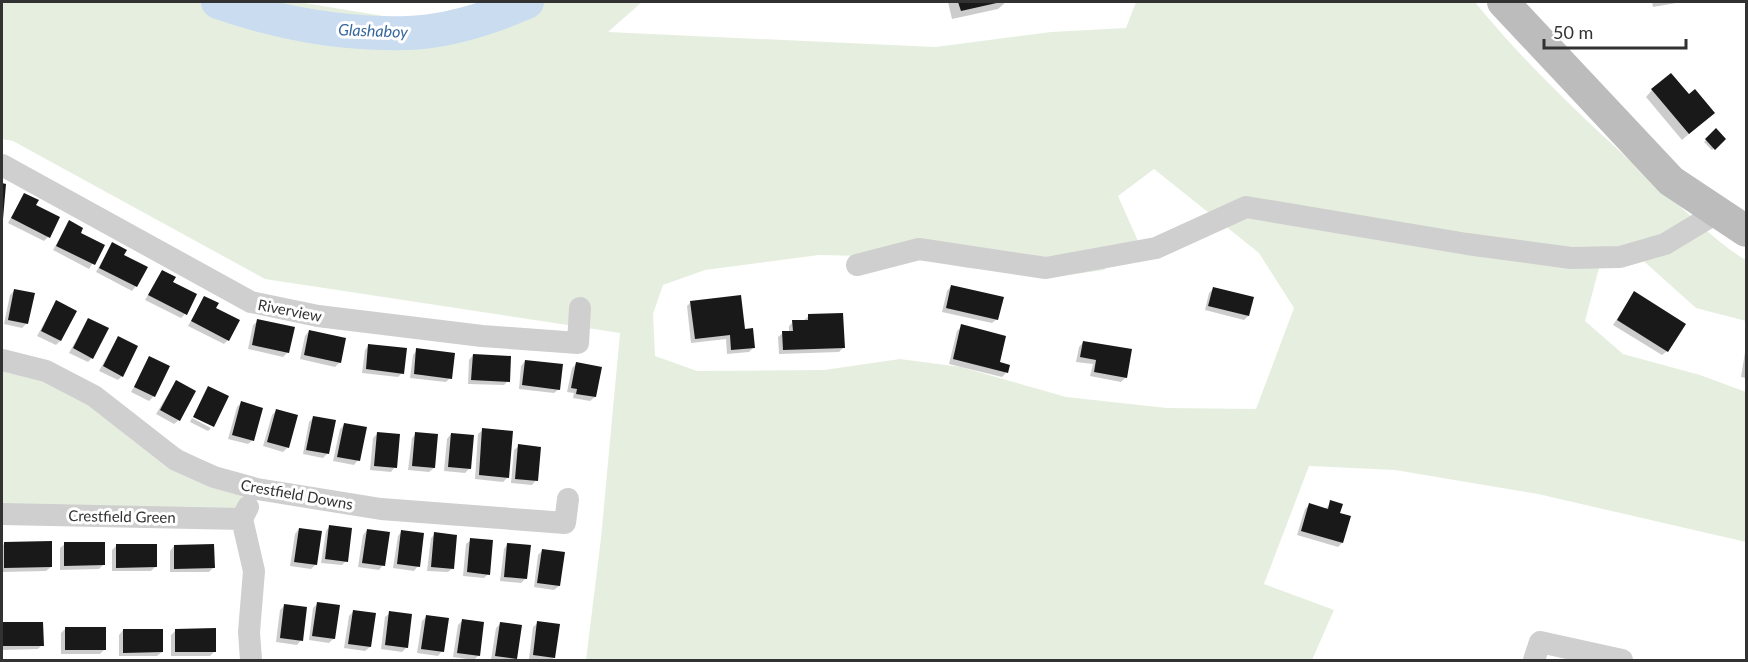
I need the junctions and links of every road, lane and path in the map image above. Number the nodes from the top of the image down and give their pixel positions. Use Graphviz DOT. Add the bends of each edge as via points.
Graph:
graph roads {
  1 [pos="1503,2"];
  2 [pos="2,165"];
  3 [pos="1718,212"];
  4 [pos="1746,231"];
  5 [pos="857,265"];
  6 [pos="580,308"];
  7 [pos="2,360"];
  8 [pos="257,489"];
  9 [pos="568,500"];
  10 [pos="2,514"];
  11 [pos="242,519"];
  12 [pos="251,660"];
  13 [pos="1534,660"];
  14 [pos="1622,660"];
  1 -- 3 [label="main road" via="1671,181"];
  2 -- 6 [label="street, Riverview" via="251,302 318,316 578,343"];
  3 -- 4 [label="main road"];
  3 -- 5 [label="street" via="1665,243 1620,256 1559,257 1246,207 1156,248 1046,268 919,249"];
  7 -- 8 [label="street, Crestfield Downs" via="46,371 94,396 176,460 214,477"];
  8 -- 9 [label="street, Crestfield Downs" via="381,509 566,523"];
  8 -- 11 [label="street"];
  10 -- 11 [label="street, Crestfield Green"];
  11 -- 12 [label="street" via="254,571"];
  13 -- 14 [label="street" via="1540,642"];
}
